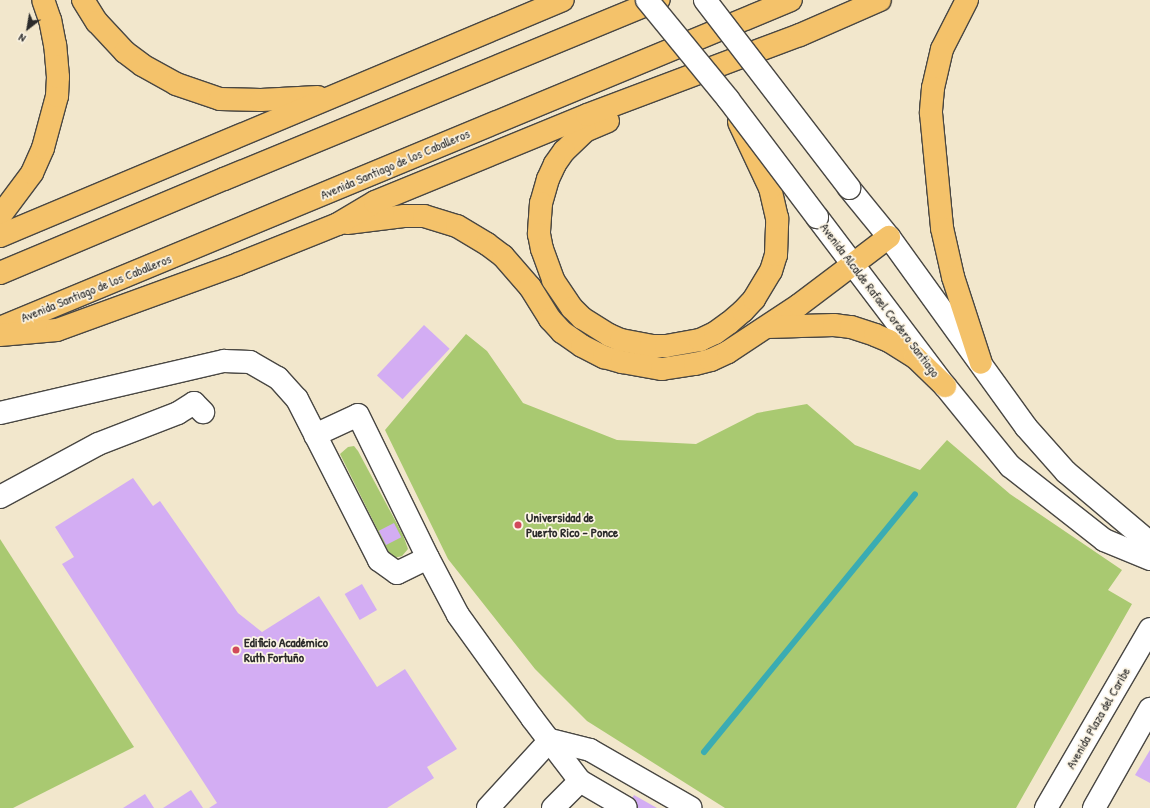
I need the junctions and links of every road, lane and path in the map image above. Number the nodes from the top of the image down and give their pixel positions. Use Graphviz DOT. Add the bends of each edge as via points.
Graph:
graph roads {
  1 [pos="43,0"];
  2 [pos="83,0"];
  3 [pos="563,0"];
  4 [pos="647,0"];
  5 [pos="658,0"];
  6 [pos="705,0"];
  7 [pos="791,0"];
  8 [pos="880,0"];
  9 [pos="967,0"];
  10 [pos="658,88"];
  11 [pos="333,96"];
  12 [pos="728,99"];
  13 [pos="0,216"];
  14 [pos="338,224"];
  15 [pos="0,236"];
  16 [pos="889,237"];
  17 [pos="852,266"];
  18 [pos="0,273"];
  19 [pos="768,327"];
  20 [pos="0,328"];
  21 [pos="0,335"];
  22 [pos="981,363"];
  23 [pos="176,374"];
  24 [pos="945,386"];
  25 [pos="0,413"];
  26 [pos="315,435"];
  27 [pos="0,497"];
  28 [pos="1150,543"];
  29 [pos="428,558"];
  30 [pos="1150,559"];
  31 [pos="1150,629"];
  32 [pos="1150,709"];
  33 [pos="550,740"];
  34 [pos="580,781"];
  35 [pos="488,808"];
  36 [pos="553,808"];
  37 [pos="626,808"];
  38 [pos="691,808"];
  39 [pos="1046,808"];
  40 [pos="1094,808"];
  1 -- 13 [label="highway" via="55,45 57,96 43,148 32,173"];
  2 -- 11 [label="highway" via="97,22 126,52 159,75 182,86 220,99 261,100"];
  3 -- 11 [label="highway"];
  4 -- 12 [label="street, Avenida Alcalde Rafael Cordero Santiago, bridge"];
  5 -- 18 [label="highway"];
  6 -- 16 [label="street, bridge"];
  7 -- 20 [label="highway, Avenida Santiago de los Caballeros"];
  8 -- 10 [label="highway" via="800,35"];
  9 -- 22 [label="highway" via="942,50 933,88 931,113 942,228 953,277"];
  10 -- 12 [label="highway, bridge" via="615,118 585,131 564,151 548,178 540,203 539,234 546,264 553,280 572,308 595,327 621,340 651,346 700,340 729,323 754,299 771,271 776,255 777,218 770,188"];
  10 -- 14 [label="highway" via="375,202"];
  11 -- 15 [label="highway"];
  12 -- 17 [label="street, Avenida Alcalde Rafael Cordero Santiago, bridge"];
  14 -- 19 [label="highway" via="424,216 457,226 503,256 562,332 582,346 604,357 622,362 662,369 695,364 728,352"];
  14 -- 21 [label="highway" via="238,264 57,330"];
  16 -- 17 [label="highway"];
  16 -- 22 [label="street"];
  17 -- 19 [label="highway"];
  17 -- 24 [label="street, Avenida Alcalde Rafael Cordero Santiago"];
  19 -- 24 [label="highway" via="851,327 889,341 915,358"];
  22 -- 28 [label="street" via="1026,427 1066,472"];
  23 -- 25 [label="street"];
  23 -- 26 [label="street" via="224,361 250,362 283,383 297,399"];
  23 -- 27 [label="street" via="182,391 199,407 98,444"];
  24 -- 30 [label="street, Avenida Alcalde Rafael Cordero Santiago" via="1010,466 1104,540"];
  26 -- 29 [label="street" via="379,560 397,573"];
  26 -- 29 [label="street" via="358,415"];
  29 -- 33 [label="street" via="458,615"];
  31 -- 39 [label="street, Avenida Plaza del Caribe"];
  32 -- 40 [label="street"];
  33 -- 34 [label="street"];
  33 -- 35 [label="street"];
  33 -- 38 [label="street" via="590,750"];
  34 -- 36 [label="street"];
  34 -- 37 [label="street"];
}
